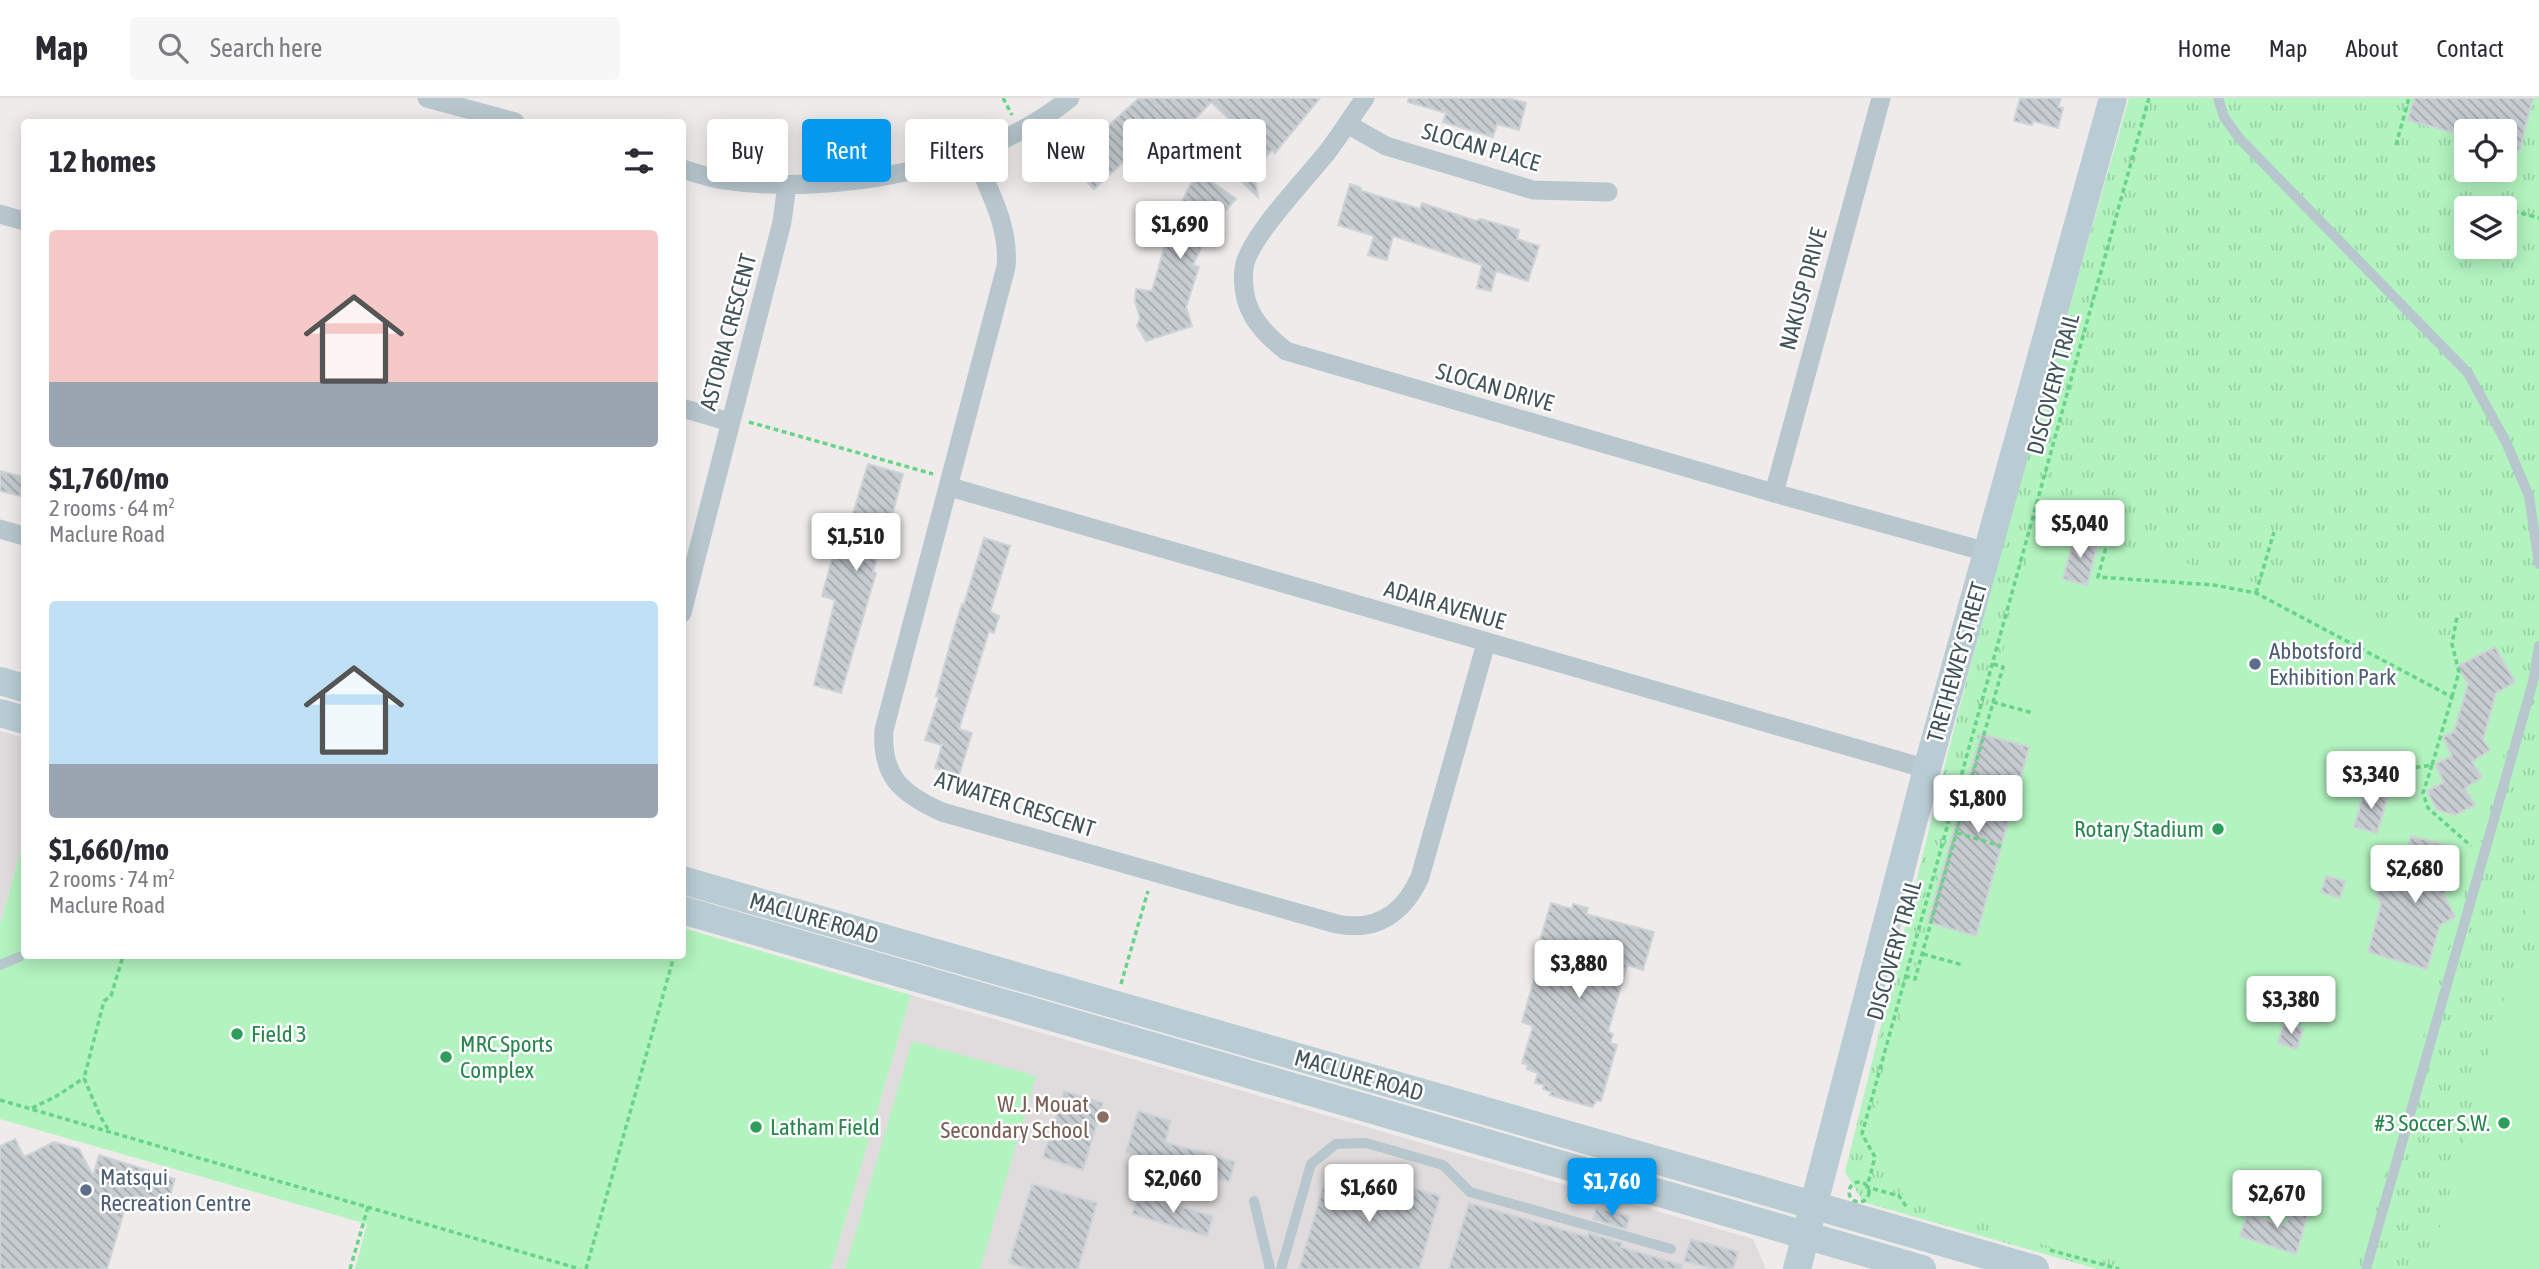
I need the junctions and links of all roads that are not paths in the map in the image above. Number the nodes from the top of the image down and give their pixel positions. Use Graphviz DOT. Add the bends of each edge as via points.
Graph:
graph roads {
  1 [pos="427,98"];
  2 [pos="1070,98"];
  3 [pos="1365,98"];
  4 [pos="1881,98"];
  5 [pos="2113,98"];
  6 [pos="2218,98"];
  7 [pos="504,119"];
  8 [pos="1346,124"];
  9 [pos="1008,136"];
  10 [pos="686,170"];
  11 [pos="905,171"];
  12 [pos="985,182"];
  13 [pos="788,185"];
  14 [pos="1608,192"];
  15 [pos="0,214"];
  16 [pos="21,220"];
  17 [pos="686,409"];
  18 [pos="731,419"];
  19 [pos="951,483"];
  20 [pos="1774,493"];
  21 [pos="0,529"];
  22 [pos="21,535"];
  23 [pos="1987,552"];
  24 [pos="2539,564"];
  25 [pos="686,597"];
  26 [pos="1486,643"];
  27 [pos="2539,646"];
  28 [pos="0,681"];
  29 [pos="21,687"];
  30 [pos="0,713"];
  31 [pos="21,719"];
  32 [pos="1927,769"];
  33 [pos="686,881"];
  34 [pos="686,911"];
  35 [pos="19,957"];
  36 [pos="0,965"];
  37 [pos="1254,1201"];
  38 [pos="1814,1206"];
  39 [pos="1807,1235"];
  40 [pos="1671,1249"];
  41 [pos="1862,1251"];
  42 [pos="2037,1258"];
  43 [pos="1270,1269"];
  44 [pos="1280,1269"];
  45 [pos="1797,1269"];
  46 [pos="1835,1269"];
  47 [pos="1922,1269"];
  48 [pos="2367,1269"];
  1 -- 7 [label="street"];
  2 -- 9 [label="street"];
  3 -- 8 [label="street, SLOCAN DRIVE"];
  4 -- 20 [label="street, NAKUSP DRIVE"];
  5 -- 23 [label="main road, TRETHEWEY STREET"];
  6 -- 24 [label="lane" via="2224,117 2239,138 2468,373 2507,442 2529,496"];
  8 -- 14 [label="street, SLOCAN PLACE" via="1386,146 1533,190"];
  8 -- 20 [label="street, SLOCAN DRIVE" via="1254,243 1244,267 1247,308 1266,335 1286,351 1314,360"];
  10 -- 13 [label="street" via="720,180"];
  11 -- 13 [label="street"];
  12 -- 19 [label="street, ATWATER CRESCENT" via="1004,228 1006,267"];
  13 -- 18 [label="street, ASTORIA CRESCENT"];
  15 -- 16 [label="street"];
  17 -- 18 [label="street"];
  18 -- 25 [label="street, ASTORIA CRESCENT"];
  19 -- 26 [label="street, ADAIR AVENUE"];
  19 -- 26 [label="street, ATWATER CRESCENT" via="884,730 883,748 890,774 911,795 942,812 1351,927 1369,926 1398,911 1413,894"];
  20 -- 23 [label="street, SLOCAN DRIVE"];
  21 -- 22 [label="street"];
  23 -- 32 [label="main road, TRETHEWEY STREET"];
  26 -- 32 [label="street, ADAIR AVENUE"];
  27 -- 48 [label="lane" via="2533,682"];
  28 -- 29 [label="main road"];
  30 -- 31 [label="main road"];
  32 -- 38 [label="main road, TRETHEWEY STREET"];
  33 -- 38 [label="main road, MACLURE ROAD"];
  34 -- 39 [label="main road, MACLURE ROAD"];
  35 -- 36 [label="lane"];
  37 -- 43 [label="lane"];
  38 -- 39 [label="main road, TRETHEWEY STREET"];
  38 -- 42 [label="main road, MACLURE ROAD"];
  39 -- 41 [label="main road, MACLURE ROAD"];
  39 -- 45 [label="main road, TRETHEWEY STREET"];
  40 -- 44 [label="lane" via="1470,1192 1443,1165 1366,1143 1336,1144 1311,1164"];
  41 -- 46 [label="main road"];
  41 -- 47 [label="main road, MACLURE ROAD"];
}
